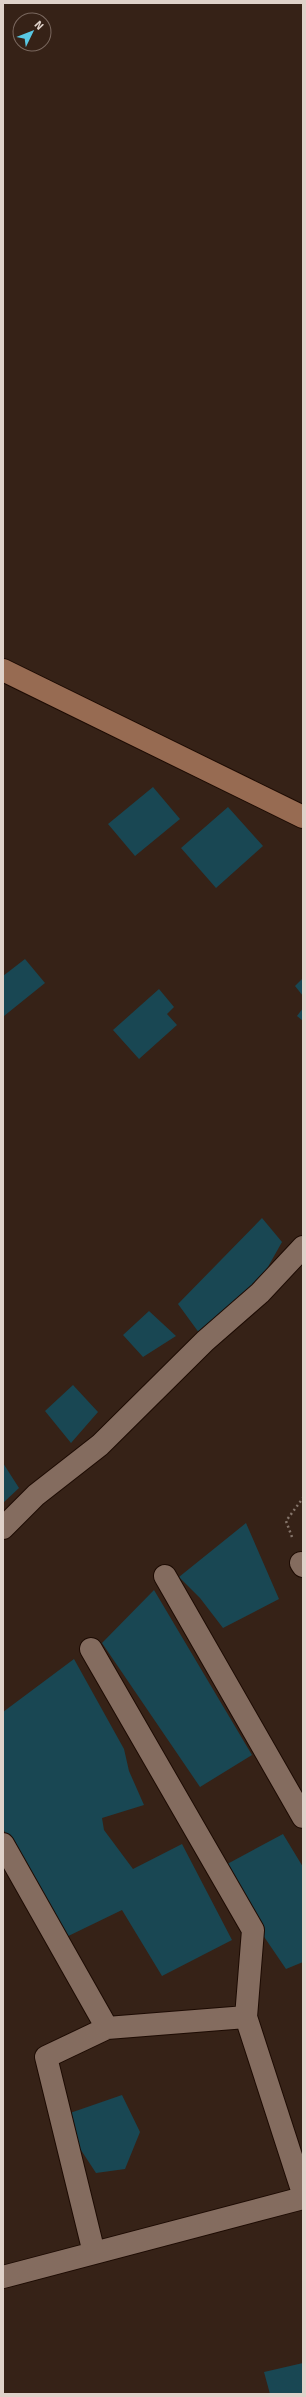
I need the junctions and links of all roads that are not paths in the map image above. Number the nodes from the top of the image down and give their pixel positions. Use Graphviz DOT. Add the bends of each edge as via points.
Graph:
graph roads {
  1 [pos="3,670"];
  2 [pos="303,817"];
  3 [pos="303,1246"];
  4 [pos="3,1528"];
  5 [pos="165,1576"];
  6 [pos="91,1649"];
  7 [pos="303,1817"];
  8 [pos="3,1844"];
  9 [pos="246,2017"];
  10 [pos="107,2028"];
  11 [pos="303,2193"];
  12 [pos="303,2198"];
  13 [pos="94,2253"];
  14 [pos="3,2277"];
  1 -- 2 [label="street"];
  3 -- 4 [label="street" via="260,1293 190,1356 100,1444 36,1495"];
  5 -- 7 [label="street"];
  6 -- 9 [label="street" via="253,1930"];
  8 -- 10 [label="street"];
  9 -- 10 [label="street"];
  9 -- 11 [label="street"];
  10 -- 13 [label="street" via="46,2058"];
  12 -- 13 [label="street"];
  13 -- 14 [label="street"];
}
